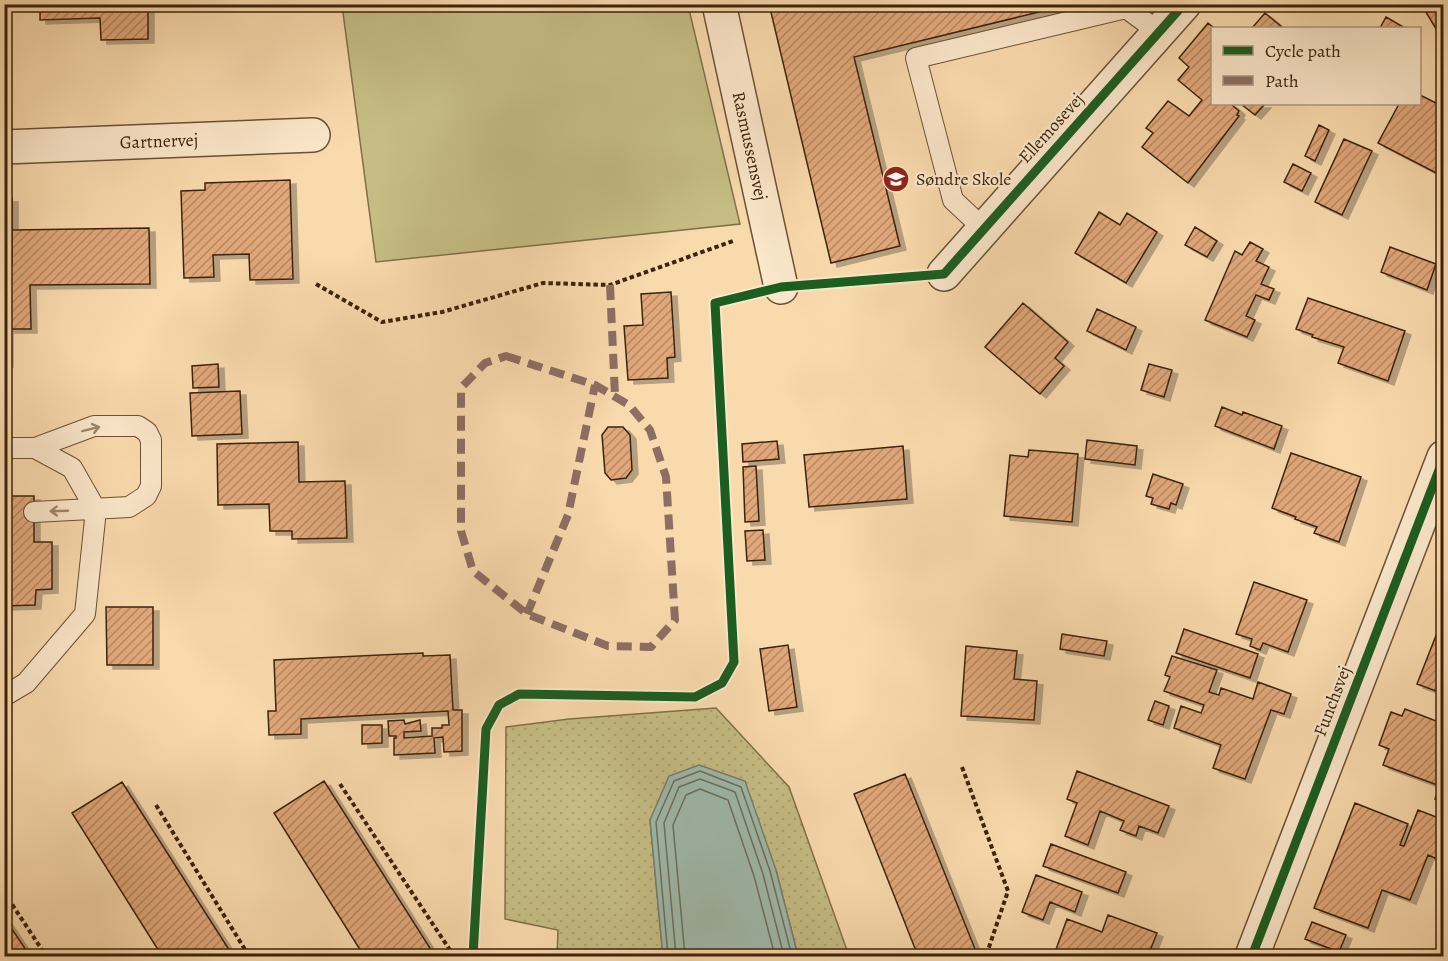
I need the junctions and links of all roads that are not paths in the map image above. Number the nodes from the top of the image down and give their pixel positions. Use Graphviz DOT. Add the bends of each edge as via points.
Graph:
graph roads {
  1 [pos="719,4"];
  2 [pos="1184,4"];
  3 [pos="1159,32"];
  4 [pos="313,135"];
  5 [pos="4,147"];
  6 [pos="984,229"];
  7 [pos="944,274"];
  8 [pos="781,287"];
  9 [pos="4,448"];
  10 [pos="36,448"];
  11 [pos="1443,457"];
  12 [pos="96,510"];
  13 [pos="34,512"];
  14 [pos="4,696"];
  15 [pos="1252,957"];
  1 -- 8 [label="street, Rasmussensvej"];
  2 -- 3 [label="street, Ellemosevej"];
  3 -- 6 [label="street, Ellemosevej"];
  3 -- 6 [label="lane" via="1126,8 916,58 952,200"];
  4 -- 5 [label="street, Gartnervej"];
  6 -- 7 [label="street, Ellemosevej"];
  9 -- 10 [label="lane"];
  10 -- 12 [label="lane" via="72,468"];
  10 -- 12 [label="lane, one-way" via="94,426 138,426 147,432 151,440 151,486 146,496 129,507"];
  11 -- 15 [label="street, Funchsvej"];
  12 -- 13 [label="lane, one-way"];
  12 -- 14 [label="lane" via="85,614 26,683"];
}
